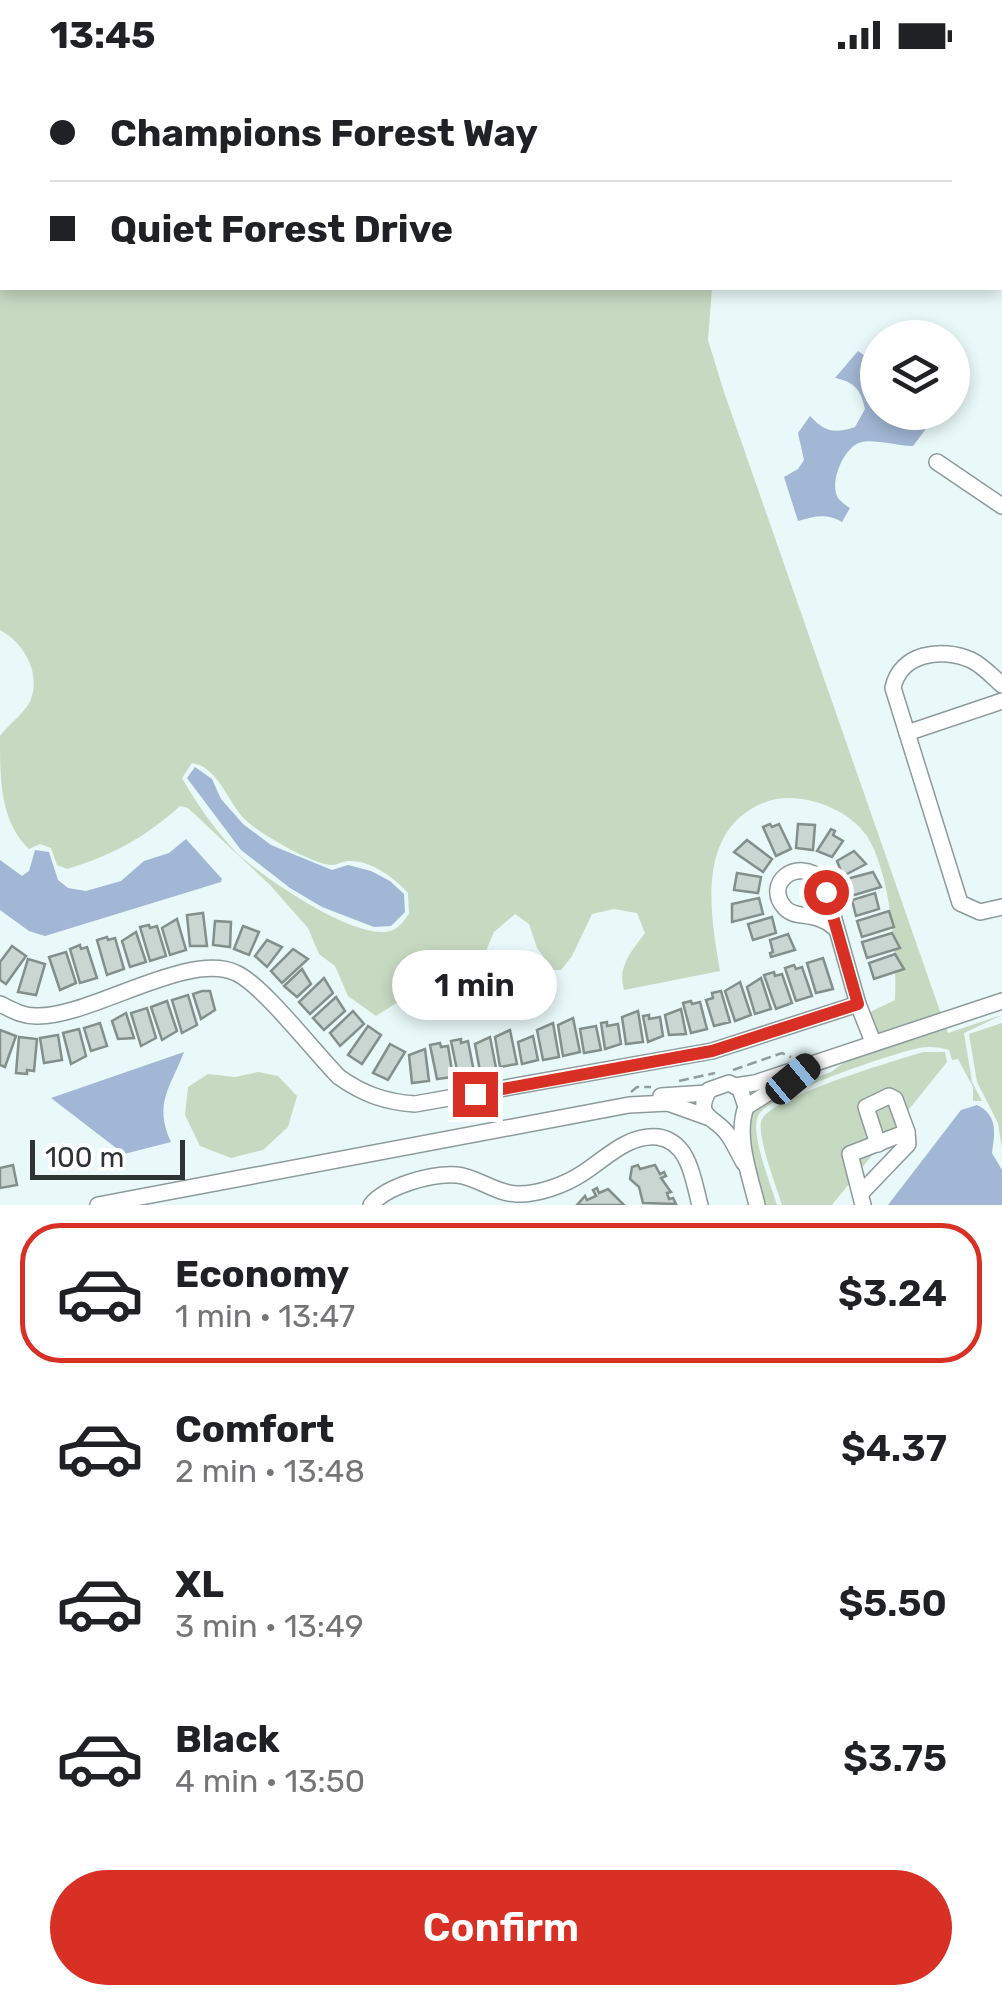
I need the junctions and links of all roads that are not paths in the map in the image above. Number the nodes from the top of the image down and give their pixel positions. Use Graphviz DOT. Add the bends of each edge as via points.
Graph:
graph roads {
  1 [pos="937,462"];
  2 [pos="1002,506"];
  3 [pos="1002,684"];
  4 [pos="1002,702"];
  5 [pos="907,733"];
  6 [pos="1002,906"];
  7 [pos="835,928"];
  8 [pos="1002,1001"];
  9 [pos="0,1004"];
  10 [pos="858,1004"];
  11 [pos="873,1042"];
  12 [pos="810,1065"];
  13 [pos="734,1078"];
  14 [pos="707,1093"];
  15 [pos="629,1105"];
  16 [pos="746,1106"];
  17 [pos="707,1117"];
  18 [pos="907,1132"];
  19 [pos="878,1144"];
  20 [pos="748,1170"];
  21 [pos="863,1198"];
  22 [pos="107,1204"];
  23 [pos="371,1205"];
  24 [pos="700,1205"];
  25 [pos="757,1205"];
  1 -- 2 [label="street"];
  3 -- 5 [label="street" via="966,658 915,658 893,688"];
  4 -- 5 [label="street"];
  5 -- 6 [label="street" via="960,903 980,912"];
  7 -- 10 [label="street"];
  8 -- 11 [label="street"];
  9 -- 10 [label="street" via="18,1014 48,1016 218,967 246,978 356,1089 415,1104 712,1051"];
  10 -- 11 [label="street"];
  11 -- 12 [label="street"];
  12 -- 13 [label="street" via="755,1083"];
  12 -- 16 [label="street"];
  13 -- 14 [label="street"];
  13 -- 16 [label="street"];
  14 -- 15 [label="street" via="651,1096"];
  14 -- 17 [label="street"];
  15 -- 17 [label="street" via="668,1103"];
  15 -- 22 [label="street"];
  16 -- 20 [label="street"];
  17 -- 20 [label="street" via="727,1132"];
  18 -- 19 [label="street"];
  18 -- 19 [label="street" via="889,1096 866,1107"];
  18 -- 21 [label="street" via="908,1144"];
  19 -- 21 [label="street" via="850,1154"];
  20 -- 25 [label="street"];
  23 -- 24 [label="street" via="421,1180 458,1175 517,1194 548,1188 581,1175 614,1150 660,1138 687,1158"];
}
